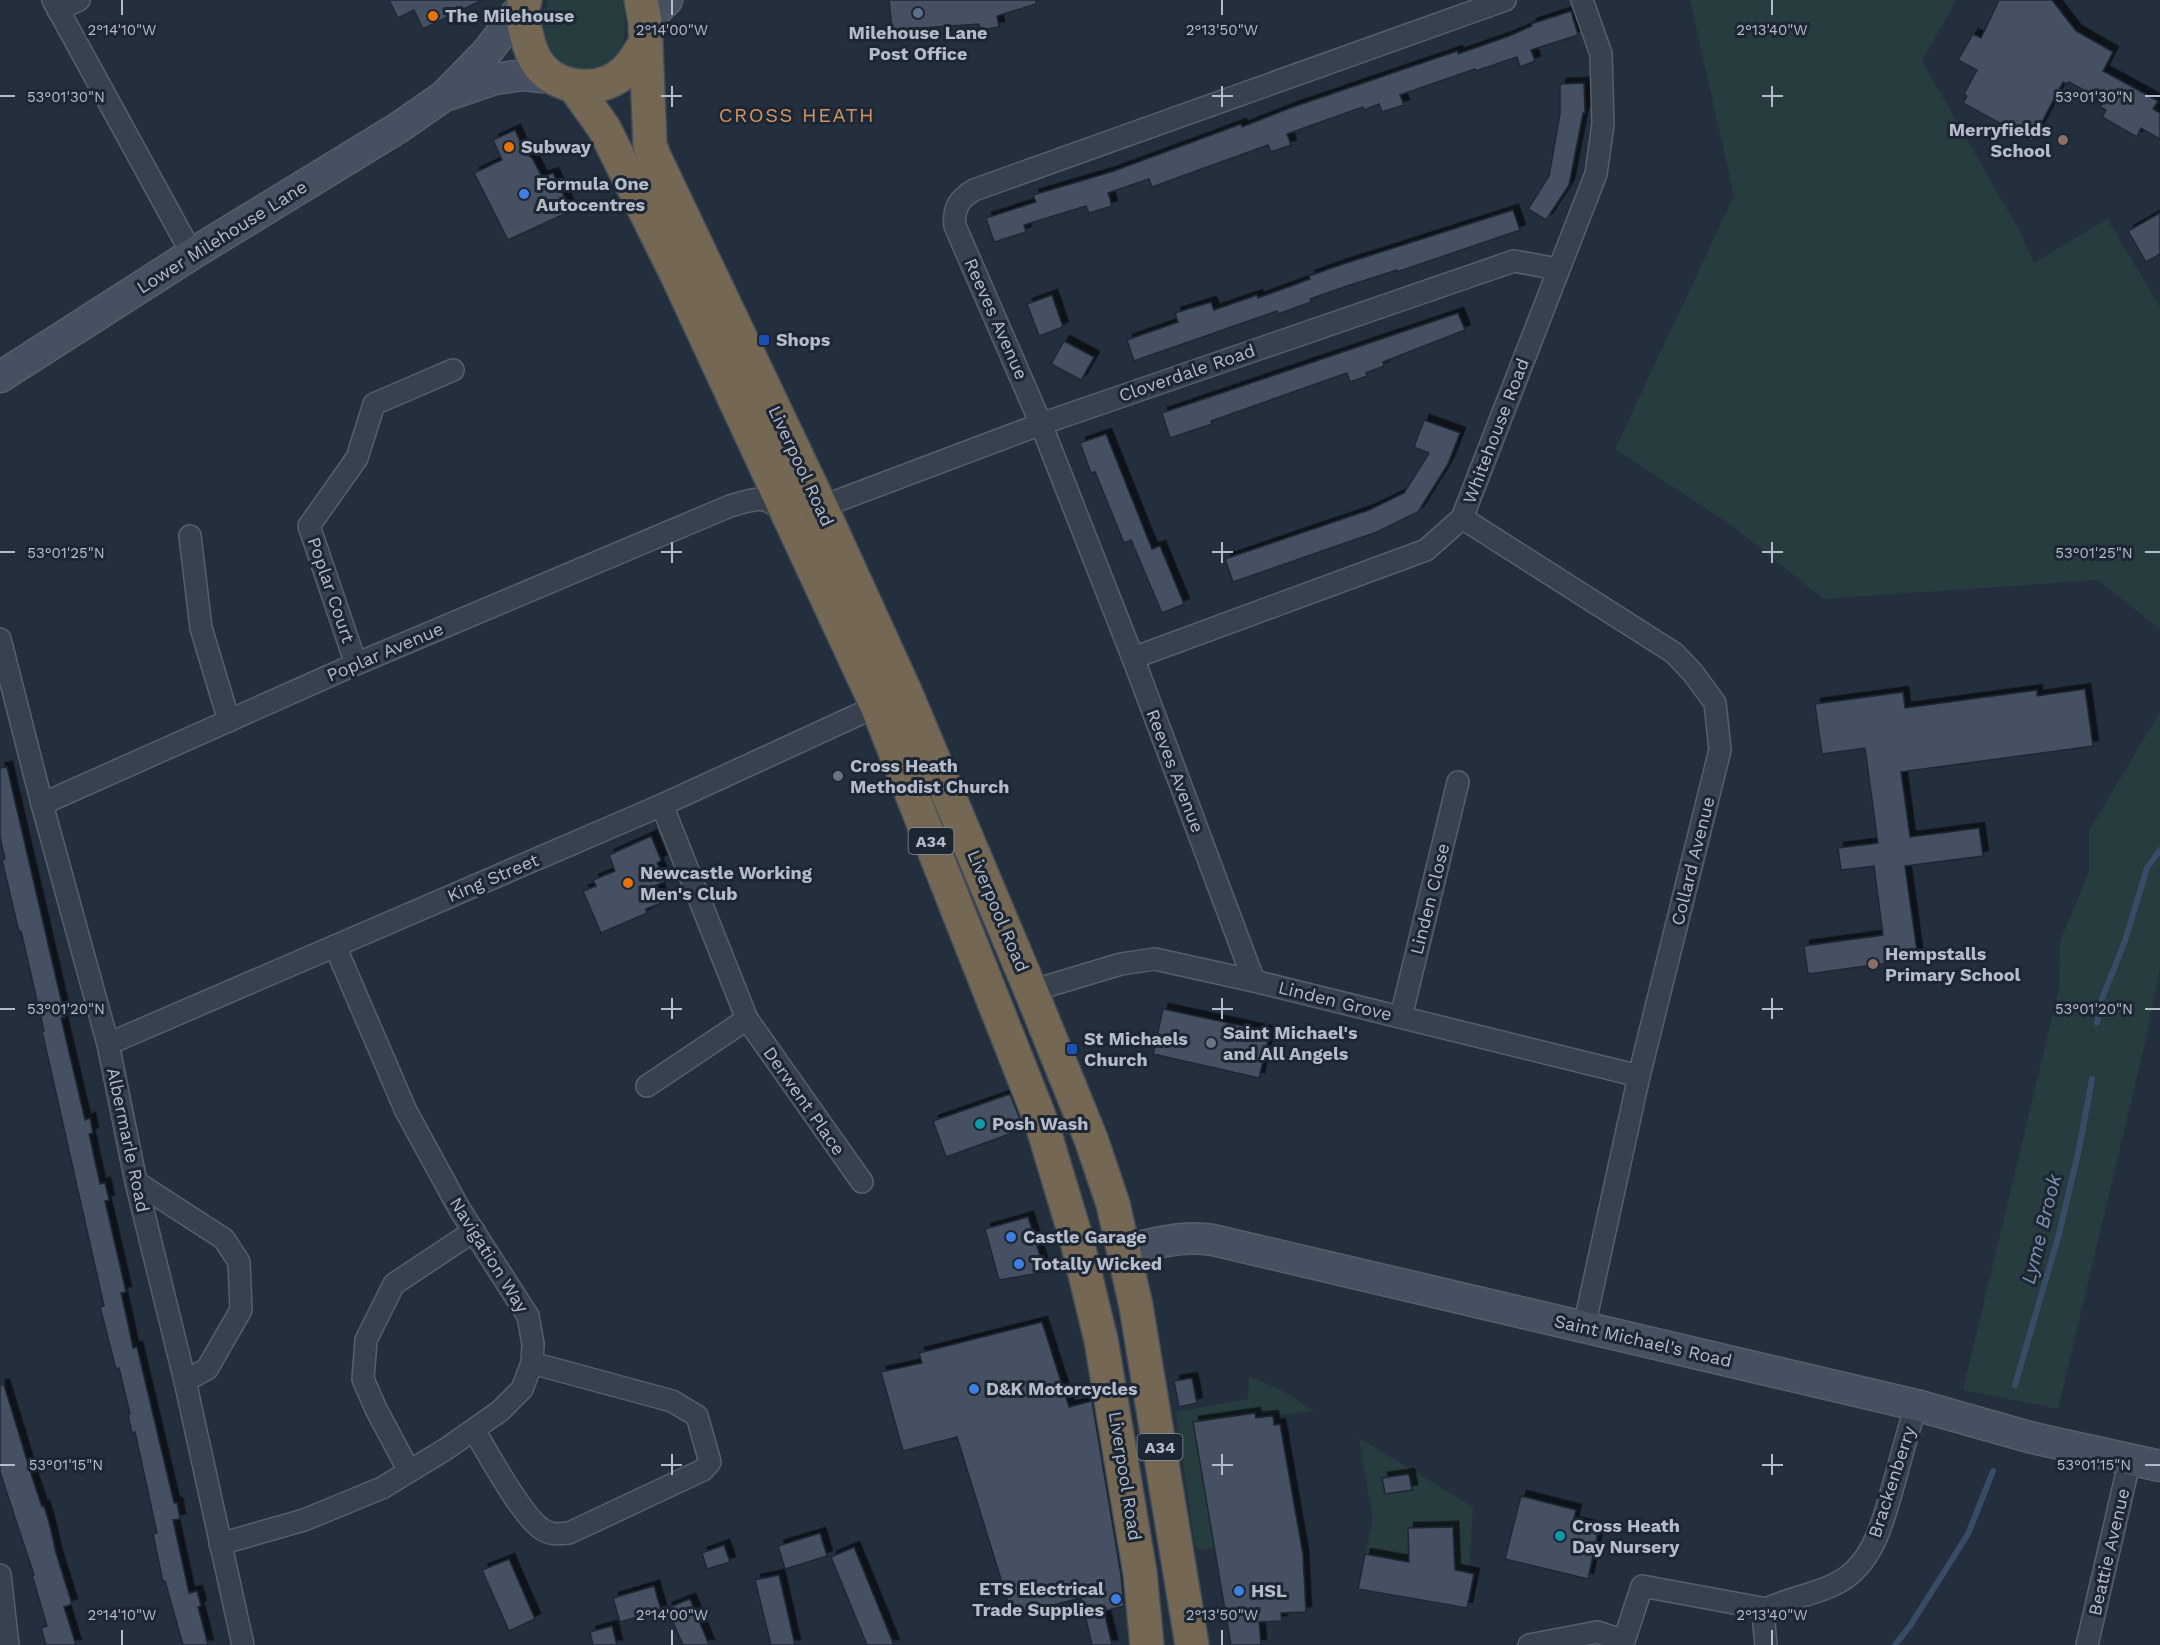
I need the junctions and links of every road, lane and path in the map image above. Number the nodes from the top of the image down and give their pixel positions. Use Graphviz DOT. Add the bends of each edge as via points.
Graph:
graph roads {
  1 [pos="79,0"];
  2 [pos="1505,0"];
  3 [pos="1582,0"];
  4 [pos="524,2"];
  5 [pos="56,5"];
  6 [pos="650,16"];
  7 [pos="564,82"];
  8 [pos="444,96"];
  9 [pos="192,254"];
  10 [pos="1558,269"];
  11 [pos="453,370"];
  12 [pos="0,377"];
  13 [pos="1041,424"];
  14 [pos="821,507"];
  15 [pos="789,516"];
  16 [pos="1462,518"];
  17 [pos="190,536"];
  18 [pos="0,639"];
  19 [pos="1133,658"];
  20 [pos="356,663"];
  21 [pos="877,706"];
  22 [pos="229,721"];
  23 [pos="1458,782"];
  24 [pos="42,804"];
  25 [pos="662,805"];
  26 [pos="335,946"];
  27 [pos="1254,981"];
  28 [pos="1031,991"];
  29 [pos="1401,1017"];
  30 [pos="747,1019"];
  31 [pos="108,1044"];
  32 [pos="1639,1076"];
  33 [pos="647,1086"];
  34 [pos="135,1182"];
  35 [pos="861,1182"];
  36 [pos="474,1231"];
  37 [pos="1100,1249"];
  38 [pos="1584,1327"];
  39 [pos="532,1363"];
  40 [pos="185,1381"];
  41 [pos="1916,1406"];
  42 [pos="474,1430"];
  43 [pos="2130,1459"];
  44 [pos="2160,1466"];
  45 [pos="409,1472"];
  46 [pos="220,1544"];
  47 [pos="0,1575"];
  48 [pos="1767,1610"];
  49 [pos="8,1645"];
  50 [pos="243,1645"];
  51 [pos="1147,1645"];
  52 [pos="1192,1645"];
  53 [pos="1529,1645"];
  54 [pos="1766,1645"];
  55 [pos="2087,1645"];
  1 -- 5 [label="street"];
  2 -- 13 [label="street, Reeves Avenue" via="964,196 957,203 955,226"];
  3 -- 10 [label="street, Whitehouse Road" via="1601,54 1603,124 1596,174"];
  4 -- 7 [label="highway, Liverpool Road" via="524,28 530,48 538,63"];
  4 -- 8 [label="street, Lower Milehouse Lane" via="487,52"];
  5 -- 9 [label="street"];
  6 -- 7 [label="highway" via="623,73 606,83 585,87"];
  6 -- 14 [label="highway, Liverpool Road / A34" via="650,145"];
  7 -- 8 [label="street, Lower Milehouse Lane" via="523,75 495,79"];
  7 -- 15 [label="highway, Liverpool Road / A34" via="604,128"];
  8 -- 9 [label="street, Lower Milehouse Lane"];
  9 -- 12 [label="street, Lower Milehouse Lane"];
  10 -- 13 [label="street, Cloverdale Road" via="1514,261"];
  10 -- 16 [label="street, Whitehouse Road"];
  11 -- 20 [label="street, Poplar Court" via="374,404 357,458 309,526"];
  13 -- 14 [label="street, Cloverdale Road"];
  13 -- 19 [label="street, Reeves Avenue"];
  14 -- 28 [label="highway, Liverpool Road / A34" via="904,689"];
  15 -- 20 [label="street, Poplar Avenue" via="772,502 759,498 730,506"];
  15 -- 21 [label="highway, Liverpool Road / A34"];
  16 -- 19 [label="street, Whitehouse Road" via="1426,550"];
  16 -- 32 [label="street, Collard Avenue" via="1674,653 1715,703 1720,750"];
  17 -- 22 [label="street" via="201,628"];
  18 -- 24 [label="street, Albermarle Road"];
  19 -- 27 [label="street, Reeves Avenue"];
  20 -- 22 [label="street, Poplar Avenue"];
  21 -- 25 [label="street, King Street"];
  21 -- 37 [label="highway, Liverpool Road / A34" via="1041,1121"];
  22 -- 24 [label="street, Poplar Avenue"];
  23 -- 29 [label="street, Linden Close"];
  24 -- 31 [label="street, Albermarle Road"];
  25 -- 26 [label="street, King Street"];
  25 -- 30 [label="street, Derwent Place"];
  26 -- 31 [label="street, King Street"];
  26 -- 36 [label="street, Navigation Way" via="406,1111"];
  27 -- 28 [label="street, Linden Grove" via="1155,959 1120,964"];
  27 -- 29 [label="street, Linden Grove"];
  28 -- 37 [label="highway, Liverpool Road / A34" via="1113,1204"];
  29 -- 32 [label="street, Linden Grove"];
  30 -- 33 [label="street"];
  30 -- 35 [label="street, Derwent Place"];
  31 -- 34 [label="street, Albermarle Road"];
  32 -- 38 [label="street, Collard Avenue"];
  34 -- 40 [label="street, Albermarle Road"];
  34 -- 40 [label="street" via="224,1239 239,1262 241,1310 207,1369"];
  36 -- 39 [label="street, Navigation Way" via="528,1316"];
  36 -- 45 [label="street" via="394,1284 366,1340 363,1378"];
  37 -- 38 [label="street, Saint Michael's Road" via="1178,1238 1205,1239"];
  37 -- 51 [label="highway, Liverpool Road / A34" via="1125,1386 1122,1458"];
  37 -- 52 [label="highway, Liverpool Road / A34" via="1152,1402"];
  38 -- 41 [label="street, Saint Michael's Road"];
  39 -- 42 [label="street, Navigation Way" via="522,1389"];
  39 -- 42 [label="street" via="672,1401 697,1416 710,1462 704,1470 569,1533 555,1534 542,1530 529,1517"];
  40 -- 46 [label="street, Albermarle Road"];
  41 -- 43 [label="street, Saint Michael's Road"];
  41 -- 48 [label="street, Brackenberry" via="1880,1529 1862,1563 1841,1582"];
  42 -- 45 [label="street, Navigation Way"];
  43 -- 44 [label="street, Saint Michael's Road"];
  43 -- 55 [label="street, Beattie Avenue"];
  45 -- 46 [label="street, Navigation Way" via="382,1488 304,1520"];
  46 -- 50 [label="street, Albermarle Road"];
  47 -- 49 [label="street"];
  48 -- 53 [label="street" via="1642,1586 1624,1641 1598,1632"];
  48 -- 54 [label="street"];
}
